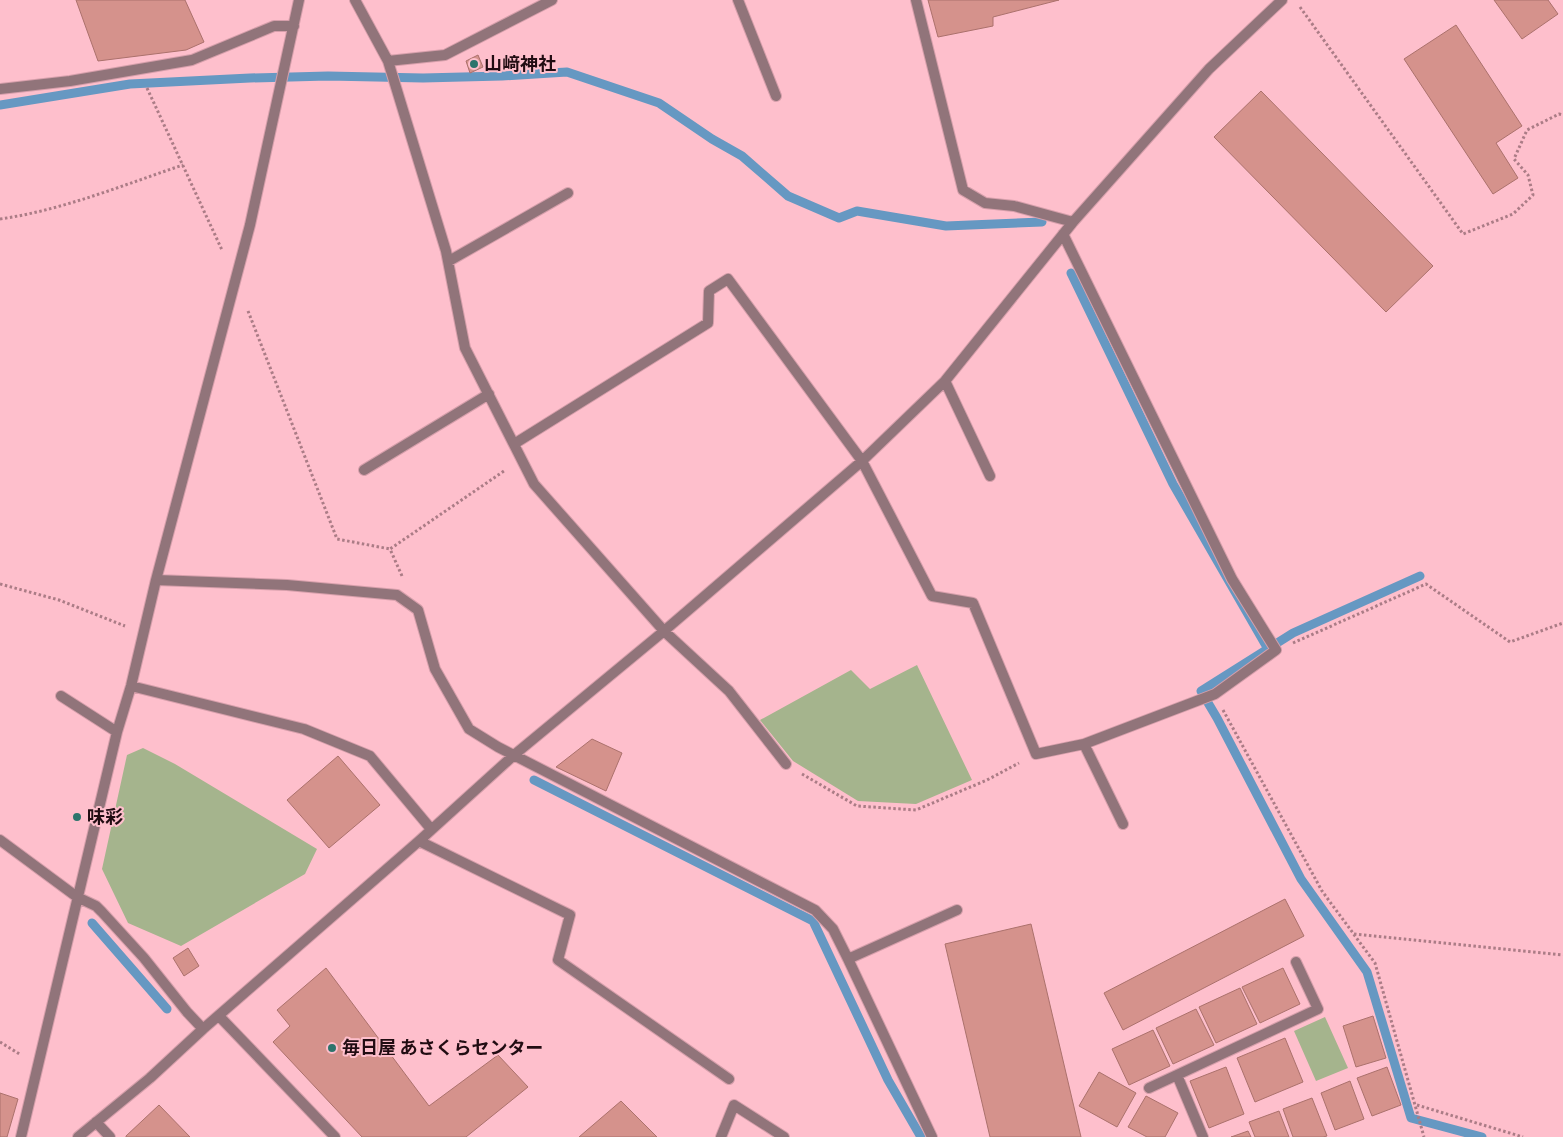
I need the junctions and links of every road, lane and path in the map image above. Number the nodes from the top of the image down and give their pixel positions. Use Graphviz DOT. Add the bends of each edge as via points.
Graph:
graph roads {
  1 [pos="299,0"];
  2 [pos="354,0"];
  3 [pos="552,0"];
  4 [pos="738,0"];
  5 [pos="916,0"];
  6 [pos="1282,0"];
  7 [pos="1299,5"];
  8 [pos="294,26"];
  9 [pos="388,61"];
  10 [pos="139,69"];
  11 [pos="0,89"];
  12 [pos="776,96"];
  13 [pos="1563,115"];
  14 [pos="183,165"];
  15 [pos="568,193"];
  16 [pos="0,218"];
  17 [pos="1073,222"];
  18 [pos="1063,234"];
  19 [pos="448,261"];
  20 [pos="235,279"];
  21 [pos="945,381"];
  22 [pos="489,394"];
  23 [pos="514,444"];
  24 [pos="522,459"];
  25 [pos="862,461"];
  26 [pos="364,470"];
  27 [pos="990,476"];
  28 [pos="390,549"];
  29 [pos="156,580"];
  30 [pos="0,584"];
  31 [pos="418,610"];
  32 [pos="1563,624"];
  33 [pos="664,631"];
  34 [pos="144,634"];
  35 [pos="1276,650"];
  36 [pos="131,686"];
  37 [pos="1215,694"];
  38 [pos="61,696"];
  39 [pos="117,732"];
  40 [pos="1084,744"];
  41 [pos="1036,754"];
  42 [pos="514,755"];
  43 [pos="786,764"];
  44 [pos="1123,824"];
  45 [pos="431,829"];
  46 [pos="0,840"];
  47 [pos="419,841"];
  48 [pos="77,897"];
  49 [pos="957,910"];
  50 [pos="1354,934"];
  51 [pos="1563,955"];
  52 [pos="848,959"];
  53 [pos="1296,962"];
  54 [pos="219,1016"];
  55 [pos="203,1029"];
  56 [pos="1177,1075"];
  57 [pos="729,1079"];
  58 [pos="1149,1088"];
  59 [pos="1416,1105"];
  60 [pos="96,1122"];
  61 [pos="21,1137"];
  62 [pos="78,1137"];
  63 [pos="110,1137"];
  64 [pos="335,1137"];
  65 [pos="721,1137"];
  66 [pos="784,1137"];
  67 [pos="932,1137"];
  68 [pos="1203,1137"];
  69 [pos="1424,1137"];
  70 [pos="1523,1137"];
  1 -- 8 [label="street"];
  2 -- 9 [label="street"];
  3 -- 9 [label="street" via="445,55"];
  4 -- 12 [label="street"];
  5 -- 17 [label="street" via="963,190 985,203 1014,206"];
  6 -- 17 [label="street" via="1209,69"];
  7 -- 13 [label="path" via="1463,234 1513,214 1533,195 1528,175 1514,159 1527,130"];
  8 -- 10 [label="street" via="274,26 192,60"];
  8 -- 20 [label="street"];
  9 -- 19 [label="street"];
  10 -- 11 [label="street"];
  10 -- 14 [label="path"];
  14 -- 16 [label="path" via="26,215"];
  14 -- 20 [label="path"];
  15 -- 19 [label="street"];
  17 -- 18 [label="street"];
  18 -- 21 [label="street"];
  18 -- 35 [label="street" via="1232,579"];
  19 -- 22 [label="street" via="465,348"];
  20 -- 28 [label="path" via="337,539"];
  20 -- 29 [label="street"];
  21 -- 25 [label="street"];
  21 -- 27 [label="street"];
  22 -- 23 [label="street"];
  22 -- 26 [label="street"];
  23 -- 24 [label="street"];
  23 -- 25 [label="street" via="708,323 709,291 728,280"];
  24 -- 28 [label="path"];
  24 -- 33 [label="street" via="534,484"];
  25 -- 33 [label="street"];
  25 -- 41 [label="street" via="932,596 973,604"];
  28 -- 31 [label="path"];
  29 -- 31 [label="street" via="286,585 397,596"];
  29 -- 34 [label="street"];
  30 -- 34 [label="path" via="59,600"];
  31 -- 42 [label="street" via="434,669 469,729"];
  32 -- 35 [label="path" via="1510,642 1426,584"];
  33 -- 42 [label="street"];
  33 -- 43 [label="street" via="729,691"];
  34 -- 36 [label="street"];
  35 -- 37 [label="street"];
  36 -- 39 [label="street"];
  36 -- 45 [label="street" via="304,729 370,756"];
  37 -- 40 [label="street"];
  37 -- 50 [label="path" via="1322,891"];
  38 -- 39 [label="street"];
  39 -- 48 [label="street"];
  40 -- 41 [label="street"];
  40 -- 44 [label="street"];
  41 -- 43 [label="path" via="916,810 857,806"];
  42 -- 45 [label="street"];
  42 -- 52 [label="street" via="815,910 833,929"];
  45 -- 47 [label="street"];
  46 -- 48 [label="street"];
  47 -- 54 [label="street"];
  47 -- 57 [label="street" via="570,915 558,960"];
  48 -- 55 [label="street" via="102,912"];
  48 -- 61 [label="street"];
  49 -- 52 [label="street"];
  50 -- 51 [label="path"];
  50 -- 59 [label="path" via="1375,963"];
  52 -- 67 [label="street"];
  53 -- 56 [label="street" via="1318,1009"];
  54 -- 55 [label="street"];
  54 -- 64 [label="street"];
  55 -- 60 [label="street"];
  56 -- 58 [label="street"];
  56 -- 68 [label="street"];
  59 -- 69 [label="path"];
  59 -- 70 [label="path"];
  60 -- 62 [label="street"];
  60 -- 63 [label="street"];
  65 -- 66 [label="street" via="734,1105"];
}
